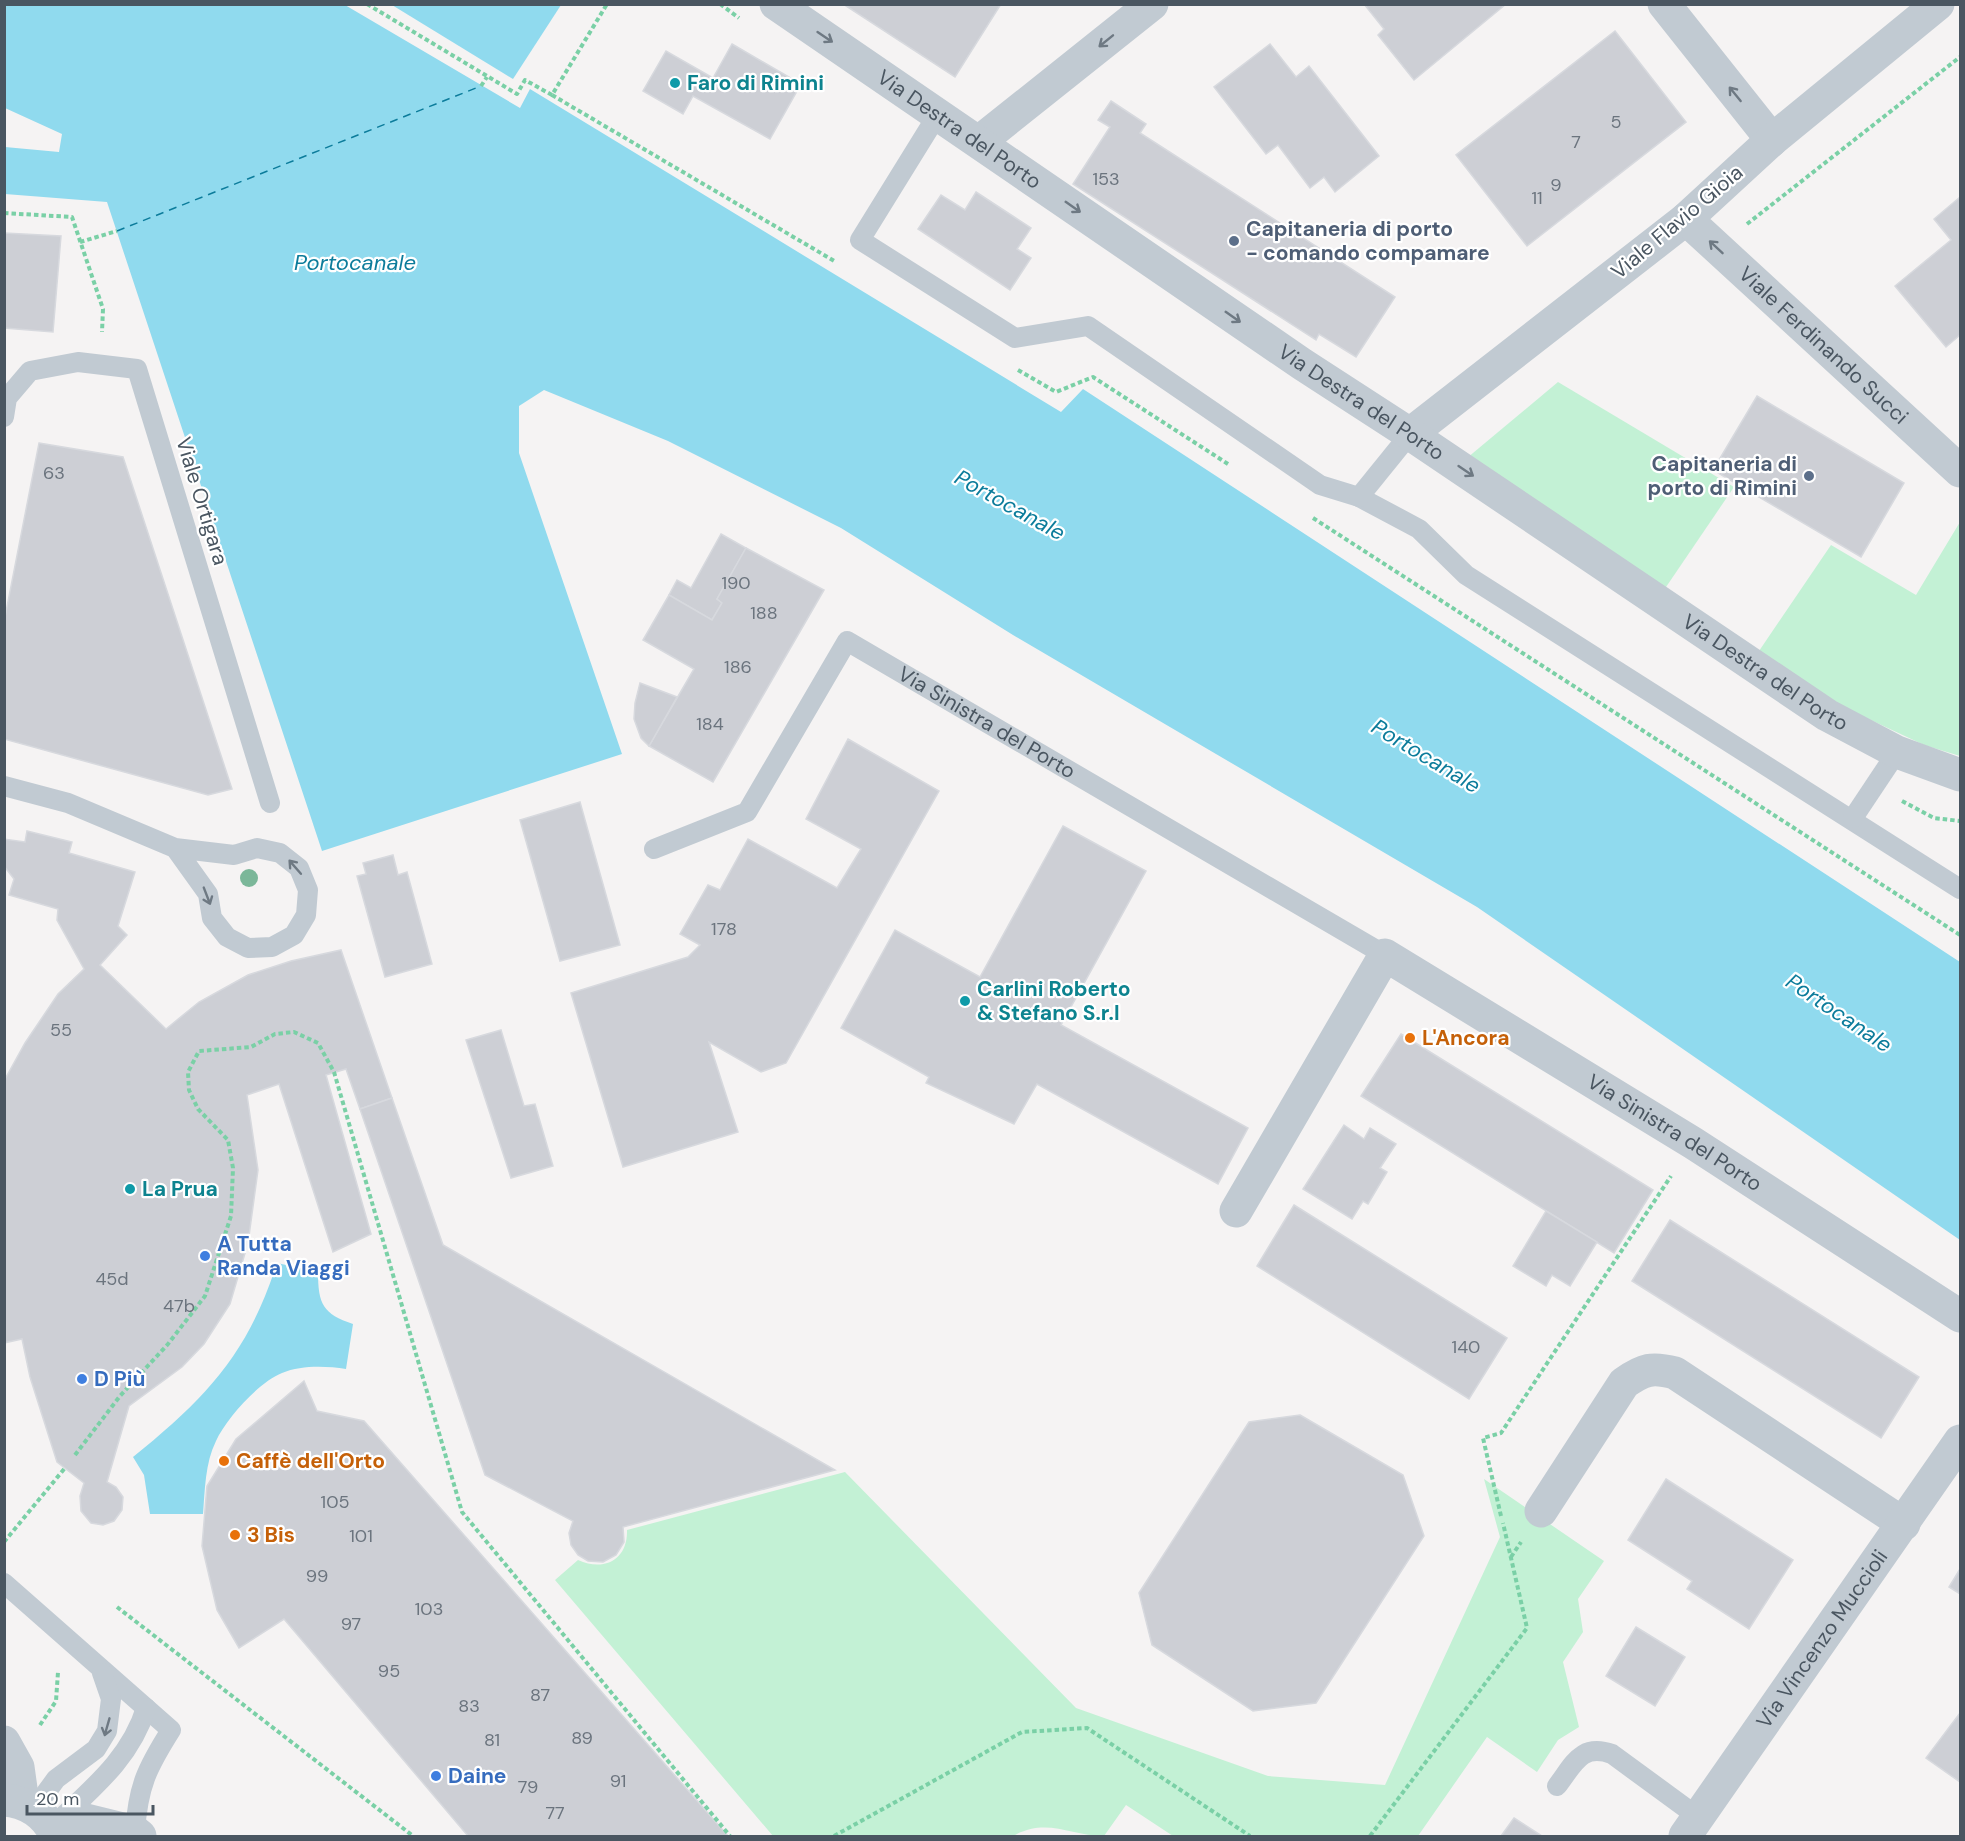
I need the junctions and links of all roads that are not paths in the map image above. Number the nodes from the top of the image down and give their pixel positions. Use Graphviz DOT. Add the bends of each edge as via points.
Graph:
graph roads {
  1 [pos="776,4"];
  2 [pos="1152,4"];
  3 [pos="1664,4"];
  4 [pos="1938,4"];
  5 [pos="938,114"];
  6 [pos="1772,140"];
  7 [pos="979,142"];
  8 [pos="1686,219"];
  9 [pos="5,414"];
  10 [pos="1410,434"];
  11 [pos="1960,471"];
  12 [pos="1359,496"];
  13 [pos="1897,752"];
  14 [pos="1960,775"];
  15 [pos="4,786"];
  16 [pos="270,803"];
  17 [pos="1853,818"];
  18 [pos="175,848"];
  19 [pos="654,849"];
  20 [pos="1960,889"];
  21 [pos="1385,955"];
  22 [pos="1236,1211"];
  23 [pos="1960,1316"];
  24 [pos="1960,1441"];
  25 [pos="1541,1511"];
  26 [pos="1904,1524"];
  27 [pos="4,1583"];
  28 [pos="101,1671"];
  29 [pos="146,1708"];
  30 [pos="6,1744"];
  31 [pos="1557,1786"];
  32 [pos="34,1815"];
  33 [pos="1691,1827"];
  34 [pos="138,1834"];
  1 -- 5 [label="street, Via Destra del Porto, one-way"];
  2 -- 7 [label="street, one-way"];
  6 -- 3 [label="street, one-way"];
  4 -- 6 [label="street, Viale Flavio Gioia"];
  5 -- 7 [label="street, Via Destra del Porto"];
  5 -- 12 [label="lane" via="860,240 1015,338 1088,326 1320,485"];
  6 -- 8 [label="street, Viale Flavio Gioia"];
  7 -- 10 [label="street, Via Destra del Porto, one-way"];
  8 -- 10 [label="street, Viale Flavio Gioia"];
  11 -- 8 [label="street, Viale Ferdinando Succi, one-way"];
  9 -- 16 [label="lane, Viale Ortigara" via="8,398 30,371 78,362 137,369"];
  10 -- 12 [label="lane"];
  10 -- 13 [label="street, Via Destra del Porto, one-way" via="1827,715"];
  12 -- 17 [label="lane" via="1419,529 1466,575"];
  13 -- 14 [label="street, Via Destra del Porto"];
  13 -- 17 [label="lane"];
  15 -- 18 [label="lane" via="68,802"];
  17 -- 20 [label="lane"];
  18 -- 18 [label="lane, one-way" via="208,894 212,918 227,937 248,948 273,947 294,935 306,915 308,890 299,868 280,853 257,848 234,855"];
  19 -- 21 [label="lane, Via Sinistra del Porto" via="747,812 847,641"];
  21 -- 22 [label="street"];
  21 -- 23 [label="street, Via Sinistra del Porto" via="1693,1143"];
  24 -- 26 [label="street, Via Vincenzo Muccioli"];
  25 -- 26 [label="street" via="1624,1383 1639,1372 1656,1368 1675,1373"];
  26 -- 33 [label="street, Via Vincenzo Muccioli"];
  27 -- 28 [label="lane"];
  28 -- 29 [label="lane"];
  28 -- 32 [label="lane, one-way" via="111,1699 109,1728 96,1749 56,1779"];
  29 -- 32 [label="lane" via="122,1759"];
  29 -- 34 [label="lane" via="171,1730 140,1788"];
  30 -- 32 [label="street"];
  31 -- 33 [label="lane" via="1584,1752 1599,1749 1612,1754"];
  32 -- 34 [label="street" via="82,1819"];
}
